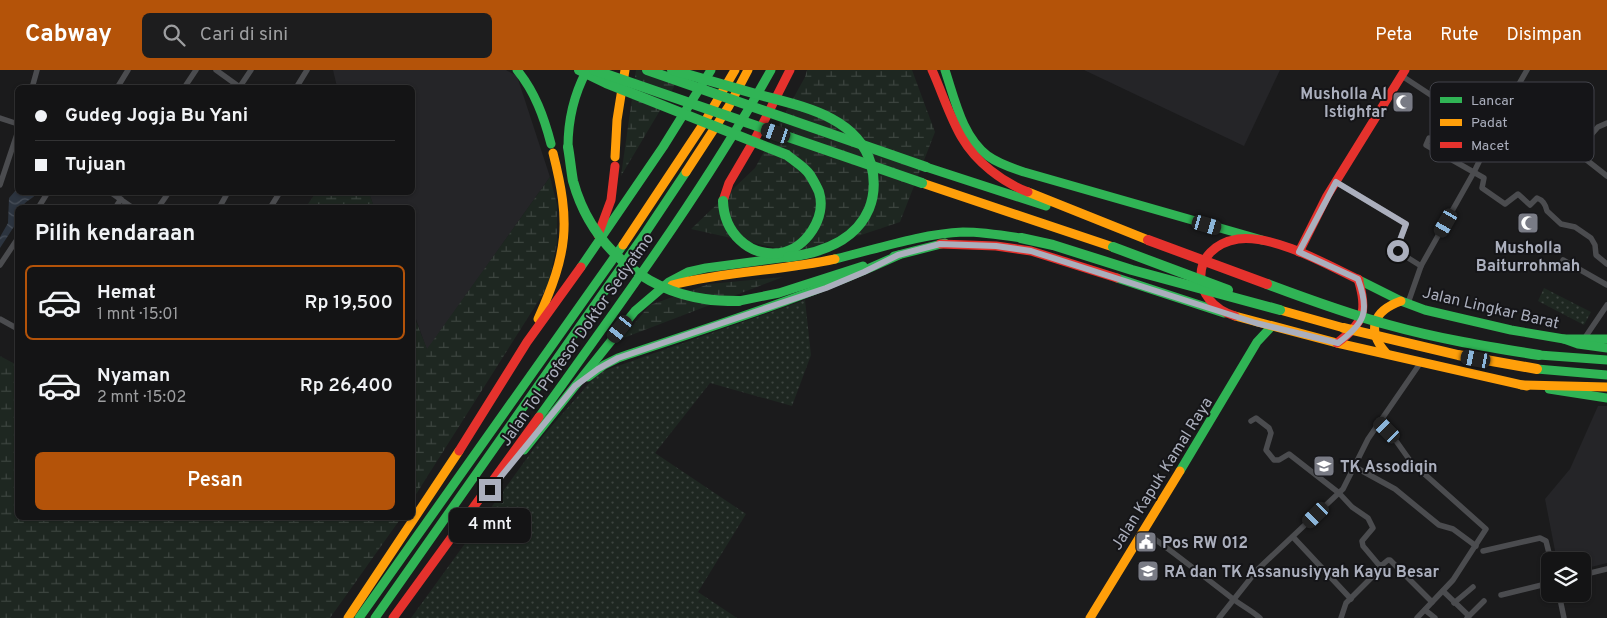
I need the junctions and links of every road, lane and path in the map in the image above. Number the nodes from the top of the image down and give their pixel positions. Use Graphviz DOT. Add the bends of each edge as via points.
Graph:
graph roads {
  1 [pos="38,70"];
  2 [pos="128,70"];
  3 [pos="196,70"];
  4 [pos="216,70"];
  5 [pos="251,70"];
  6 [pos="307,70"];
  7 [pos="517,70"];
  8 [pos="580,70"];
  9 [pos="587,70"];
  10 [pos="594,70"];
  11 [pos="625,70"];
  12 [pos="647,70"];
  13 [pos="672,70"];
  14 [pos="711,70"];
  15 [pos="735,70"];
  16 [pos="748,70"];
  17 [pos="771,70"];
  18 [pos="790,70"];
  19 [pos="932,70"];
  20 [pos="940,70"];
  21 [pos="945,70"];
  22 [pos="1527,70"];
  23 [pos="1404,73"];
  24 [pos="1520,82"];
  25 [pos="33,85"];
  26 [pos="119,85"];
  27 [pos="186,85"];
  28 [pos="237,85"];
  29 [pos="241,85"];
  30 [pos="298,85"];
  31 [pos="1430,93"];
  32 [pos="0,118"];
  33 [pos="15,123"];
  34 [pos="1607,123"];
  35 [pos="1594,132"];
  36 [pos="962,138"];
  37 [pos="1429,138"];
  38 [pos="15,140"];
  39 [pos="1430,148"];
  40 [pos="1456,162"];
  41 [pos="1479,162"];
  42 [pos="1589,162"];
  43 [pos="1474,172"];
  44 [pos="1607,176"];
  45 [pos="1336,182"];
  46 [pos="0,186"];
  47 [pos="114,195"];
  48 [pos="167,195"];
  49 [pos="121,200"];
  50 [pos="117,205"];
  51 [pos="128,205"];
  52 [pos="160,205"];
  53 [pos="1118,229"];
  54 [pos="1010,236"];
  55 [pos="1262,240"];
  56 [pos="15,242"];
  57 [pos="940,244"];
  58 [pos="592,250"];
  59 [pos="1299,252"];
  60 [pos="898,255"];
  61 [pos="1563,260"];
  62 [pos="1607,264"];
  63 [pos="0,265"];
  64 [pos="1421,266"];
  65 [pos="1358,279"];
  66 [pos="1607,285"];
  67 [pos="660,290"];
  68 [pos="1405,302"];
  69 [pos="1607,304"];
  70 [pos="1280,310"];
  71 [pos="1224,313"];
  72 [pos="0,319"];
  73 [pos="1256,323"];
  74 [pos="15,327"];
  75 [pos="1271,327"];
  76 [pos="1564,339"];
  77 [pos="1584,339"];
  78 [pos="1607,339"];
  79 [pos="527,342"];
  80 [pos="1257,342"];
  81 [pos="1338,343"];
  82 [pos="1607,348"];
  83 [pos="1386,353"];
  84 [pos="1607,360"];
  85 [pos="1421,362"];
  86 [pos="1607,375"];
  87 [pos="1520,385"];
  88 [pos="575,386"];
  89 [pos="1607,387"];
  90 [pos="1607,398"];
  91 [pos="1251,421"];
  92 [pos="1379,423"];
  93 [pos="1355,467"];
  94 [pos="1339,493"];
  95 [pos="415,519"];
  96 [pos="414,520"];
  97 [pos="466,520"];
  98 [pos="1143,531"];
  99 [pos="1293,537"];
  100 [pos="1474,549"];
  101 [pos="1483,551"];
  102 [pos="1549,552"];
  103 [pos="1380,565"];
  104 [pos="1606,570"];
  105 [pos="1591,573"];
  106 [pos="1607,578"];
  107 [pos="1541,585"];
  108 [pos="1473,587"];
  109 [pos="1443,591"];
  110 [pos="1501,596"];
  111 [pos="1351,599"];
  112 [pos="1233,600"];
  113 [pos="1484,601"];
  114 [pos="1432,602"];
  115 [pos="1561,602"];
  116 [pos="1454,603"];
  117 [pos="1425,610"];
  118 [pos="1468,617"];
  119 [pos="348,618"];
  120 [pos="359,618"];
  121 [pos="375,618"];
  122 [pos="393,618"];
  123 [pos="1090,618"];
  124 [pos="1219,618"];
  125 [pos="1260,618"];
  126 [pos="1341,618"];
  127 [pos="1417,618"];
  128 [pos="1435,618"];
  129 [pos="1564,618"];
  1 -- 25 [label="street"];
  2 -- 26 [label="street"];
  3 -- 27 [label="street"];
  4 -- 28 [label="street"];
  5 -- 29 [label="street"];
  6 -- 30 [label="street"];
  7 -- 79 [label="main road" via="538,100 564,194 566,221 556,278"];
  8 -- 18 [label="main road, bridge" via="606,83 786,155 802,165 814,178 820,194 822,205 818,222 806,239 786,251 768,253 751,248 733,234 725,220 723,201 729,183 756,137"];
  9 -- 60 [label="main road, bridge" via="569,125 568,147 573,181 585,214 597,234 617,257 643,277 672,292 705,300 740,301 789,290"];
  10 -- 70 [label="main road, bridge" via="1113,246"];
  11 -- 58 [label="main road" via="611,200"];
  12 -- 53 [label="main road, bridge" via="926,167"];
  13 -- 67 [label="main road, bridge" via="788,103 838,122 852,132 866,151 873,169 874,192 861,223 847,238 828,249 788,258 695,270 674,279"];
  14 -- 58 [label="main road, Jalan Tol Profesor Doktor Sedyatmo"];
  15 -- 120 [label="main road, Jalan Tol Profesor Doktor Sedyatmo" via="638,224"];
  16 -- 121 [label="main road, Jalan Tol Profesor Doktor Sedyatmo" via="729,106 646,232"];
  17 -- 97 [label="main road, Jalan Tol Profesor Doktor Sedyatmo" via="706,180"];
  19 -- 36 [label="main road"];
  20 -- 36 [label="main road"];
  21 -- 55 [label="main road" via="966,130 996,161 1024,172"];
  22 -- 24 [label="street"];
  23 -- 31 [label="street"];
  23 -- 45 [label="main road"];
  32 -- 33 [label="street"];
  34 -- 35 [label="street"];
  36 -- 53 [label="main road" via="978,159 1011,184"];
  37 -- 39 [label="street" via="1426,146"];
  38 -- 46 [label="street"];
  40 -- 43 [label="street"];
  41 -- 43 [label="street"];
  42 -- 44 [label="street"];
  43 -- 62 [label="street" via="1484,178 1482,188 1505,204 1518,194 1530,205 1540,199 1561,224 1575,227 1591,238 1596,254"];
  43 -- 64 [label="street"];
  45 -- 59 [label="main road"];
  45 -- 64 [label="street" via="1406,224 1398,251"];
  47 -- 49 [label="street"];
  48 -- 52 [label="street"];
  49 -- 50 [label="street"];
  49 -- 51 [label="street"];
  53 -- 84 [label="main road, bridge" via="1368,319 1449,339 1539,355"];
  54 -- 57 [label="main road"];
  54 -- 67 [label="main road" via="953,232 822,262 692,280"];
  54 -- 70 [label="main road, bridge" via="1053,245"];
  55 -- 59 [label="main road, Jalan Lingkar Barat"];
  55 -- 71 [label="main road" via="1245,238 1229,241 1206,257 1201,284 1208,299"];
  56 -- 63 [label="street"];
  57 -- 60 [label="main road"];
  57 -- 71 [label="main road" via="1031,251"];
  58 -- 79 [label="main road, Jalan Tol Profesor Doktor Sedyatmo"];
  59 -- 65 [label="main road, Jalan Lingkar Barat"];
  60 -- 88 [label="main road" via="826,288 618,358"];
  61 -- 66 [label="street"];
  64 -- 68 [label="street"];
  65 -- 68 [label="main road, Jalan Lingkar Barat"];
  65 -- 81 [label="main road" via="1364,306 1359,326"];
  67 -- 88 [label="main road" via="635,311"];
  68 -- 76 [label="main road, Jalan Lingkar Barat" via="1425,310 1502,328"];
  68 -- 83 [label="main road" via="1387,306 1375,323 1373,331 1377,343"];
  69 -- 77 [label="street"];
  70 -- 86 [label="main road, bridge" via="1366,335 1494,363"];
  71 -- 73 [label="main road"];
  72 -- 74 [label="street"];
  73 -- 75 [label="main road"];
  73 -- 80 [label="main road"];
  75 -- 80 [label="main road, Jalan Kapuk Kamal Raya"];
  75 -- 81 [label="main road"];
  76 -- 77 [label="main road, Jalan Lingkar Barat"];
  76 -- 82 [label="main road"];
  77 -- 78 [label="main road, Jalan Lingkar Barat"];
  79 -- 95 [label="main road, Jalan Tol Profesor Doktor Sedyatmo"];
  80 -- 98 [label="main road, Jalan Kapuk Kamal Raya"];
  81 -- 83 [label="main road"];
  83 -- 85 [label="main road"];
  85 -- 87 [label="main road"];
  85 -- 92 [label="street"];
  87 -- 89 [label="main road"];
  87 -- 90 [label="main road"];
  88 -- 97 [label="main road"];
  91 -- 94 [label="street" via="1256,418 1272,432 1266,450 1274,460 1289,454"];
  92 -- 93 [label="street"];
  92 -- 100 [label="street" via="1411,462 1486,527"];
  93 -- 94 [label="street"];
  93 -- 100 [label="street" via="1395,489 1439,525 1453,529"];
  94 -- 99 [label="street"];
  94 -- 103 [label="street" via="1372,523 1373,530 1362,542"];
  96 -- 119 [label="main road, Jalan Tol Profesor Doktor Sedyatmo"];
  97 -- 122 [label="main road, Jalan Tol Profesor Doktor Sedyatmo"];
  98 -- 112 [label="street"];
  98 -- 123 [label="main road, Jalan Kapuk Kamal Raya"];
  99 -- 111 [label="street"];
  99 -- 112 [label="street" via="1258,570"];
  100 -- 109 [label="street"];
  101 -- 102 [label="street" via="1540,538 1546,541"];
  103 -- 111 [label="street"];
  103 -- 114 [label="street" via="1390,560"];
  104 -- 105 [label="street"];
  104 -- 106 [label="street"];
  107 -- 110 [label="street"];
  108 -- 116 [label="street"];
  109 -- 114 [label="street"];
  109 -- 116 [label="street"];
  111 -- 126 [label="street" via="1345,605"];
  112 -- 124 [label="street"];
  112 -- 125 [label="street"];
  113 -- 118 [label="street"];
  114 -- 117 [label="street"];
  115 -- 129 [label="street"];
  116 -- 118 [label="street"];
  117 -- 127 [label="street"];
  117 -- 128 [label="street"];
}
